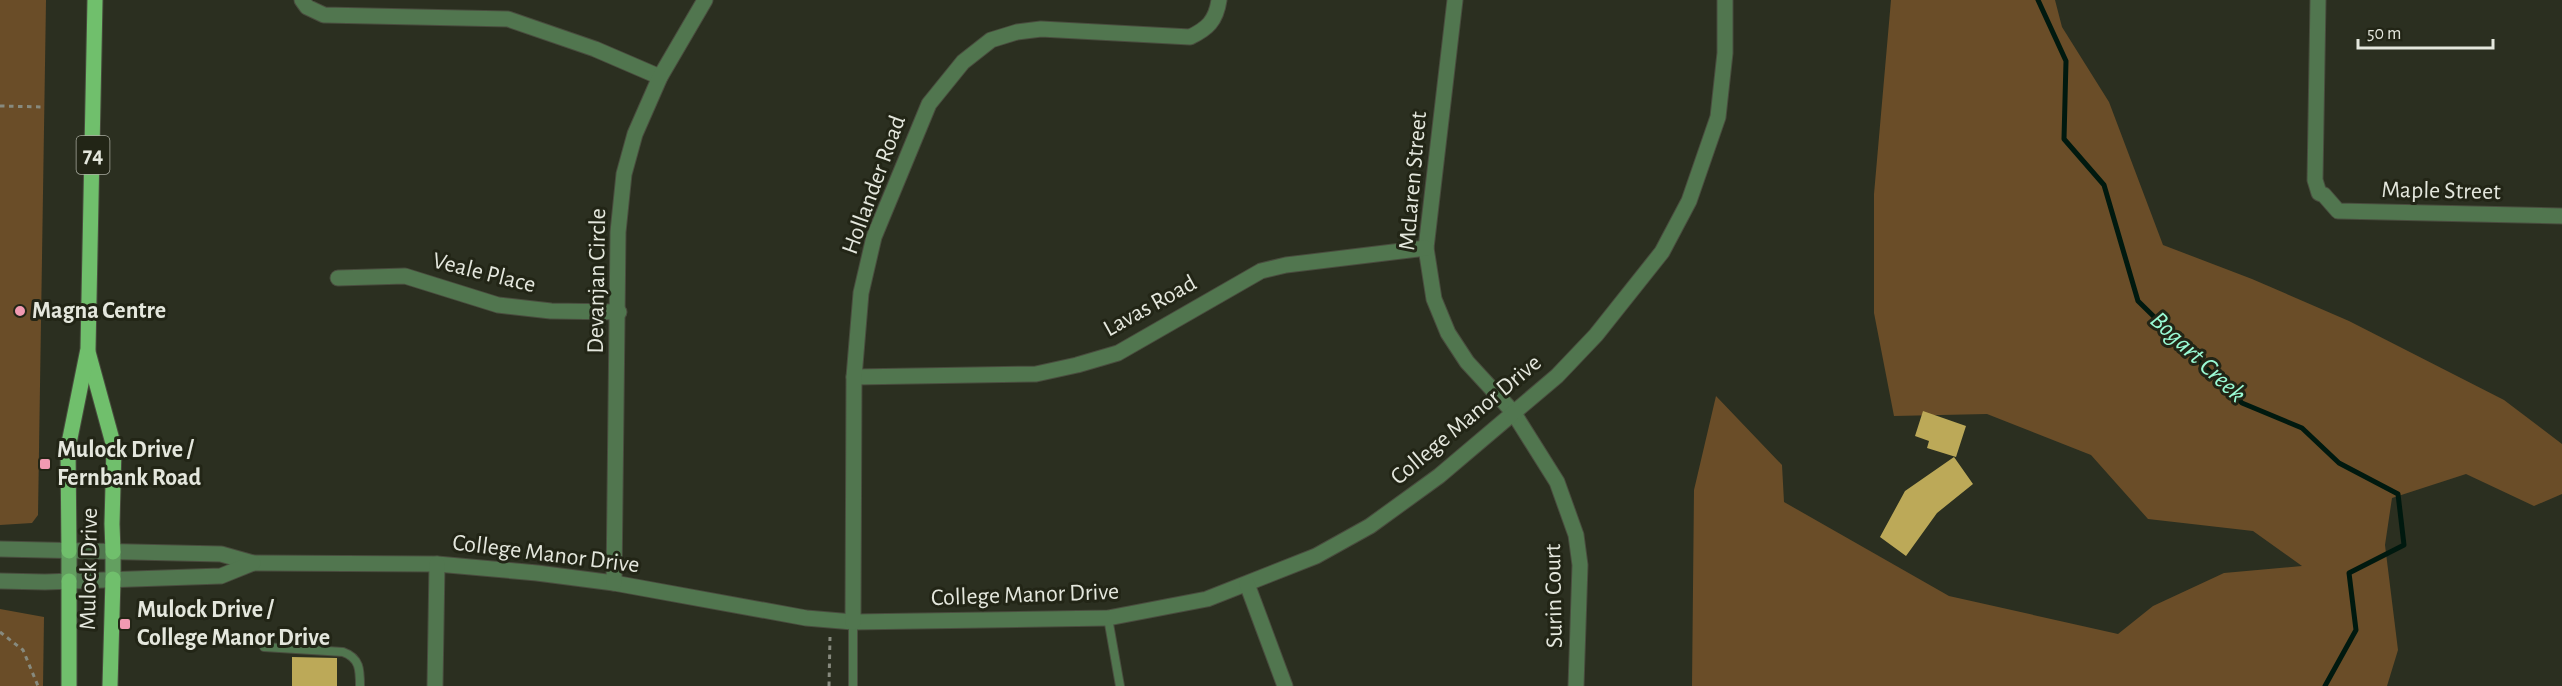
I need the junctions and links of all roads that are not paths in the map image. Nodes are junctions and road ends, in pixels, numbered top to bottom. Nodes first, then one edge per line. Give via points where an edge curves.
1 (94, 0) edge
2 (302, 0) edge
3 (705, 0) edge
4 (1219, 0) edge
5 (1455, 0) edge
6 (1725, 0) edge
7 (2318, 0) edge
8 (660, 78) junction
9 (2562, 216) edge
10 (1426, 248) junction
11 (338, 278) dead end
12 (619, 312) junction
13 (88, 349) junction
14 (854, 377) junction
15 (1513, 412) junction
16 (0, 549) edge
17 (69, 550) junction
18 (113, 552) junction
19 (254, 563) junction
20 (437, 564) junction
21 (112, 579) junction
22 (0, 581) edge
23 (69, 581) junction
24 (614, 583) junction
25 (1247, 584) junction
26 (1108, 618) junction
27 (853, 622) junction
28 (264, 647) dead end
29 (69, 686) edge
30 (110, 686) edge
31 (360, 686) edge
32 (435, 686) edge
33 (853, 686) edge
34 (1120, 686) edge
35 (1285, 686) edge
36 (1576, 686) edge

1 - 13 main road, Mulock Drive / 74
2 - 8 street via 324,15 508,19 595,49
3 - 8 street, Devanjan Circle
4 - 14 street, Hollander Road via 1207,29 1190,37 1041,28 991,40 963,62 929,104 874,237 861,293
5 - 10 street, McLaren Street
6 - 15 street, College Manor Drive via 1725,53 1718,117 1689,201 1662,252 1604,327 1557,376
7 - 9 street, Maple Street via 2315,180 2319,193 2338,211
8 - 12 street, Devanjan Circle via 635,134 624,174 618,232
10 - 14 street, Lavas Road via 1261,271 1118,353 1077,365 1036,374
10 - 15 street, McLaren Street via 1434,299 1448,333 1467,362
11 - 12 street, Veale Place via 405,276 498,305
12 - 24 street, Devanjan Circle
13 - 17 main road, Mulock Drive / 74 via 68,448
13 - 18 main road, Mulock Drive / 74 via 114,447
14 - 27 street, Hollander Road
15 - 25 street, College Manor Drive via 1439,476 1370,526 1317,556
15 - 36 street, Surin Court via 1557,482 1576,535 1580,565
16 - 17 street, College Manor Drive
17 - 18 street, College Manor Drive
17 - 23 main road, Mulock Drive / 74
18 - 19 street, College Manor Drive via 221,555
18 - 21 main road, Mulock Drive / 74
19 - 20 street, College Manor Drive
19 - 21 street, College Manor Drive via 221,576
20 - 24 street, College Manor Drive
20 - 32 street
21 - 23 street, College Manor Drive
21 - 30 main road, Mulock Drive / 74
22 - 23 street, College Manor Drive
23 - 29 main road, Mulock Drive / 74
24 - 27 street, College Manor Drive
25 - 26 street, College Manor Drive via 1207,599
25 - 35 street
26 - 27 street, College Manor Drive
26 - 34 lane
27 - 33 lane
28 - 31 lane via 351,655 358,662

